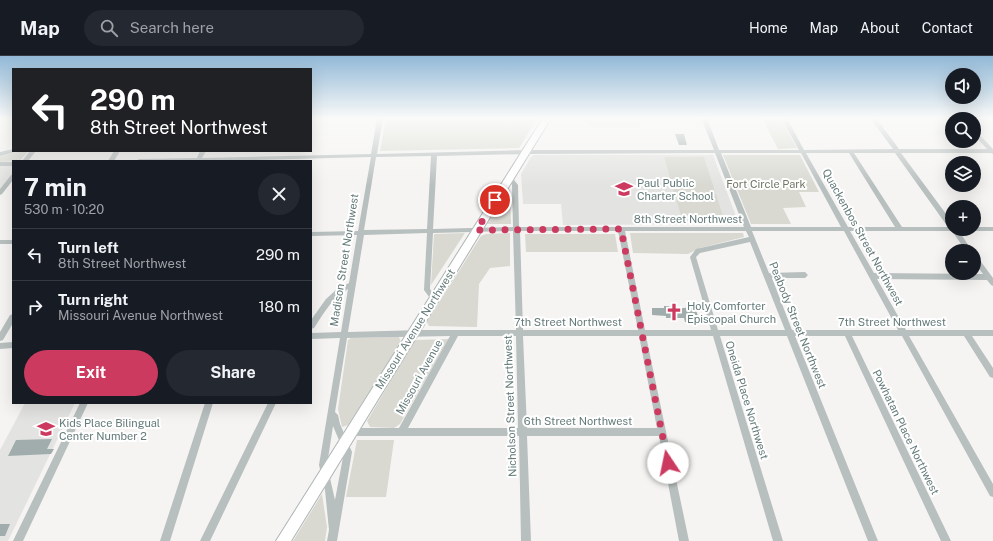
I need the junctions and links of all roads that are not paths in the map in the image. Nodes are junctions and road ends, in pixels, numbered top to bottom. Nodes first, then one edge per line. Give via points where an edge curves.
1 (376, 141) edge
2 (533, 141) edge
3 (713, 141) edge
4 (797, 141) edge
5 (889, 141) edge
6 (982, 141) edge
7 (12, 151) edge
8 (717, 151) junction
9 (803, 151) junction
10 (850, 151) junction
11 (897, 151) junction
12 (32, 152) edge
13 (526, 152) junction
14 (993, 152) edge
15 (0, 154) edge
16 (434, 154) junction
17 (374, 155) junction
18 (286, 159) edge
19 (26, 160) edge
20 (199, 160) edge
21 (0, 164) edge
22 (12, 164) edge
23 (12, 177) edge
24 (509, 177) junction
25 (0, 193) edge
26 (945, 217) edge
27 (945, 228) edge
28 (516, 229) junction
29 (621, 229) junction
30 (748, 229) junction
31 (846, 229) junction
32 (900, 229) junction
33 (981, 229) edge
34 (993, 229) edge
35 (477, 230) junction
36 (430, 231) junction
37 (361, 233) junction
38 (312, 234) edge
39 (752, 239) junction
40 (0, 242) edge
41 (12, 242) edge
42 (981, 267) edge
43 (767, 276) junction
44 (805, 276) dead end
45 (872, 276) junction
46 (988, 277) junction
47 (993, 283) edge
48 (353, 284) junction
49 (434, 299) junction
50 (12, 319) edge
51 (312, 325) edge
52 (412, 333) junction
53 (456, 333) junction
54 (519, 333) junction
55 (642, 333) junction
56 (716, 333) junction
57 (789, 333) junction
58 (847, 333) junction
59 (904, 333) junction
60 (966, 333) junction
61 (993, 333) edge
62 (344, 335) junction
63 (312, 336) edge
64 (0, 338) edge
65 (12, 345) edge
66 (0, 346) edge
67 (993, 375) edge
68 (84, 404) edge
69 (209, 404) edge
70 (272, 404) edge
71 (333, 406) junction
72 (401, 432) junction
73 (522, 432) junction
74 (662, 432) junction
75 (348, 437) junction
76 (326, 473) junction
77 (993, 493) edge
78 (334, 530) junction
79 (18, 541) edge
80 (165, 541) edge
81 (205, 541) edge
82 (283, 541) edge
83 (332, 541) edge
84 (526, 541) edge
85 (684, 541) edge
86 (778, 541) edge
87 (873, 541) edge
88 (946, 541) edge

1 - 17 street, Madison Street Northwest
2 - 13 main road, Missouri Avenue Northwest
3 - 8 street, Peabody Street Northwest
4 - 9 street, Quackenbos Street Northwest
5 - 11 street
6 - 14 street
7 - 15 street
8 - 9 street
8 - 13 street
8 - 30 street, Peabody Street Northwest
9 - 10 street
9 - 31 street, Quackenbos Street Northwest
10 - 11 street
10 - 32 street
11 - 14 street
11 - 26 street
12 - 19 street
13 - 16 street
13 - 24 main road, Missouri Avenue Northwest
16 - 17 street
16 - 36 street
17 - 18 street
17 - 37 street, Madison Street Northwest
18 - 20 street
21 - 22 street
23 - 25 street
24 - 28 street, Nicholson Street Northwest via 515,185
24 - 35 main road, Missouri Avenue Northwest
27 - 32 street, 8th Street Northwest
28 - 29 street, 8th Street Northwest
28 - 35 street, 8th Street Northwest
28 - 54 street, Nicholson Street Northwest
29 - 30 street, 8th Street Northwest
29 - 55 street
30 - 31 street, 8th Street Northwest
30 - 39 street, Peabody Street Northwest
31 - 32 street, 8th Street Northwest
31 - 45 street, Quackenbos Street Northwest
33 - 34 street, 8th Street Northwest
35 - 36 street, 8th Street Northwest
35 - 49 main road, Missouri Avenue Northwest
36 - 37 street, 8th Street Northwest
36 - 49 street via 427,290
37 - 38 street, 8th Street Northwest
37 - 48 street, Madison Street Northwest
39 - 43 street, Peabody Street Northwest
39 - 56 street, Oneida Place Northwest via 694,255
40 - 41 street
42 - 46 street
43 - 44 street
43 - 57 street, Peabody Street Northwest
45 - 46 street
45 - 59 street, Quackenbos Street Northwest
46 - 47 street
48 - 51 street via 342,288
48 - 62 street, Madison Street Northwest
49 - 52 main road, Missouri Avenue Northwest
50 - 64 street
52 - 53 street, 7th Street Northwest
52 - 62 street, 7th Street Northwest
52 - 75 main road, Missouri Avenue Northwest
53 - 54 street, 7th Street Northwest
53 - 72 street, Missouri Avenue
54 - 55 street, 7th Street Northwest
54 - 73 street, Nicholson Street Northwest
55 - 56 street, 7th Street Northwest
55 - 74 street
56 - 57 street, 7th Street Northwest
56 - 86 street, Oneida Place Northwest
57 - 58 street, 7th Street Northwest
57 - 87 street, Peabody Street Northwest
58 - 59 street, 7th Street Northwest
58 - 88 street, Powhatan Place Northwest
59 - 60 street, 7th Street Northwest
59 - 77 street, Quackenbos Street Northwest
60 - 61 street, 7th Street Northwest
60 - 67 street
62 - 63 street, 7th Street Northwest
62 - 71 street, Madison Street Northwest
65 - 66 street
68 - 79 street
69 - 80 street
70 - 81 street
71 - 75 street, Madison Street Northwest via 335,423
71 - 76 street, Madison Street Northwest via 323,458
72 - 73 street, 6th Street Northwest
72 - 75 street, 6th Street Northwest
73 - 74 street, 6th Street Northwest
73 - 84 street, Nicholson Street Northwest
74 - 85 street
75 - 76 main road, Missouri Avenue Northwest
75 - 78 street, Madison Street Northwest via 348,452
76 - 78 street, Madison Street Northwest
76 - 82 main road, Missouri Avenue Northwest
78 - 83 street, Madison Street Northwest

